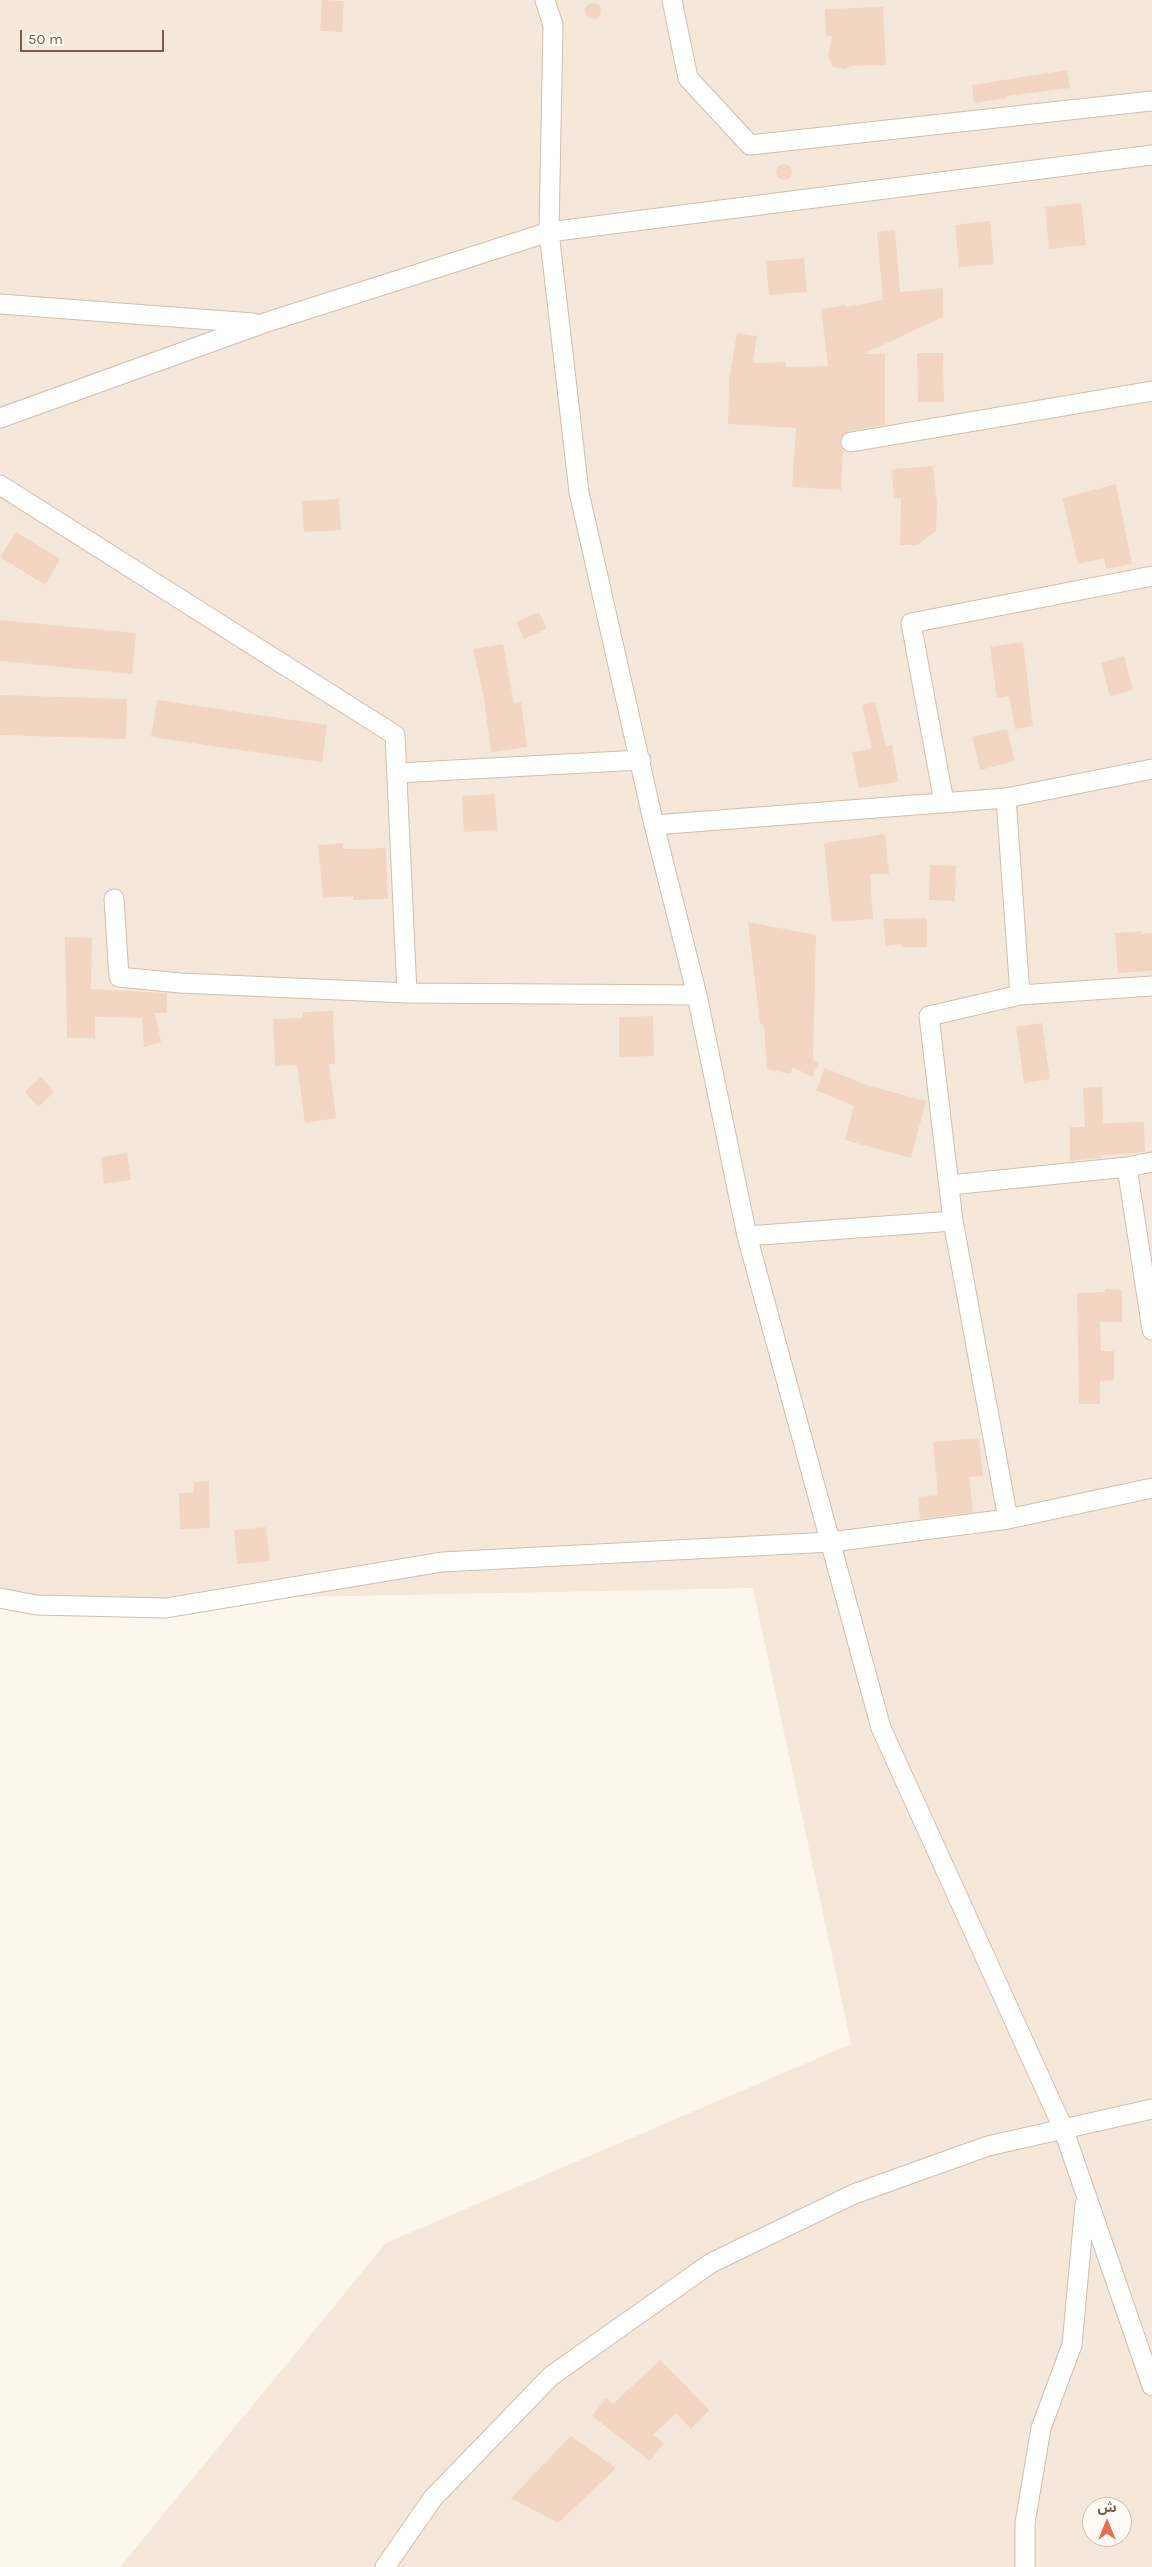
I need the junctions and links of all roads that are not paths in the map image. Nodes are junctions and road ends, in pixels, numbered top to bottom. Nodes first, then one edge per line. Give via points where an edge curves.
1 (545, 0) edge
2 (672, 0) edge
3 (1152, 101) edge
4 (1152, 155) edge
5 (549, 232) junction
6 (0, 304) edge
7 (261, 324) junction
8 (1152, 390) edge
9 (0, 418) edge
10 (851, 442) dead end
11 (0, 485) edge
12 (1152, 576) edge
13 (641, 760) junction
14 (1152, 769) edge
15 (397, 772) junction
16 (1006, 798) junction
17 (944, 802) junction
18 (654, 825) junction
19 (114, 899) dead end
20 (1152, 986) edge
21 (407, 993) junction
22 (697, 995) junction
23 (1020, 995) junction
24 (1152, 1162) edge
25 (1127, 1167) junction
26 (950, 1184) junction
27 (953, 1221) junction
28 (747, 1236) junction
29 (1152, 1330) edge
30 (1152, 1488) edge
31 (1008, 1519) junction
32 (831, 1542) junction
33 (0, 1598) edge
34 (1152, 2109) edge
35 (1062, 2128) junction
36 (1086, 2198) junction
37 (1152, 2386) edge
38 (385, 2567) edge
39 (1025, 2567) edge

1 - 5 street via 553,25
2 - 3 street via 688,78 750,145
4 - 5 street
5 - 7 street
5 - 13 street via 579,492
6 - 7 street
7 - 9 street
8 - 10 street
11 - 15 street via 395,735
12 - 17 street via 911,623
13 - 15 street
13 - 18 street
14 - 16 street
15 - 21 street
16 - 17 street
16 - 23 street
17 - 18 street
18 - 22 street
19 - 21 street via 119,977 180,983
20 - 23 street
21 - 22 street
22 - 28 street
23 - 26 street via 929,1016
24 - 25 street
25 - 26 street
25 - 29 street
26 - 27 street
27 - 28 street
27 - 31 street
28 - 32 street
30 - 31 street
31 - 32 street
32 - 33 street via 442,1562 166,1608 36,1605
32 - 35 street via 881,1728
34 - 35 street
35 - 36 street
35 - 38 street via 988,2146 854,2194 711,2263 551,2376 433,2498
36 - 37 street
36 - 39 street via 1072,2345 1041,2428 1025,2523

